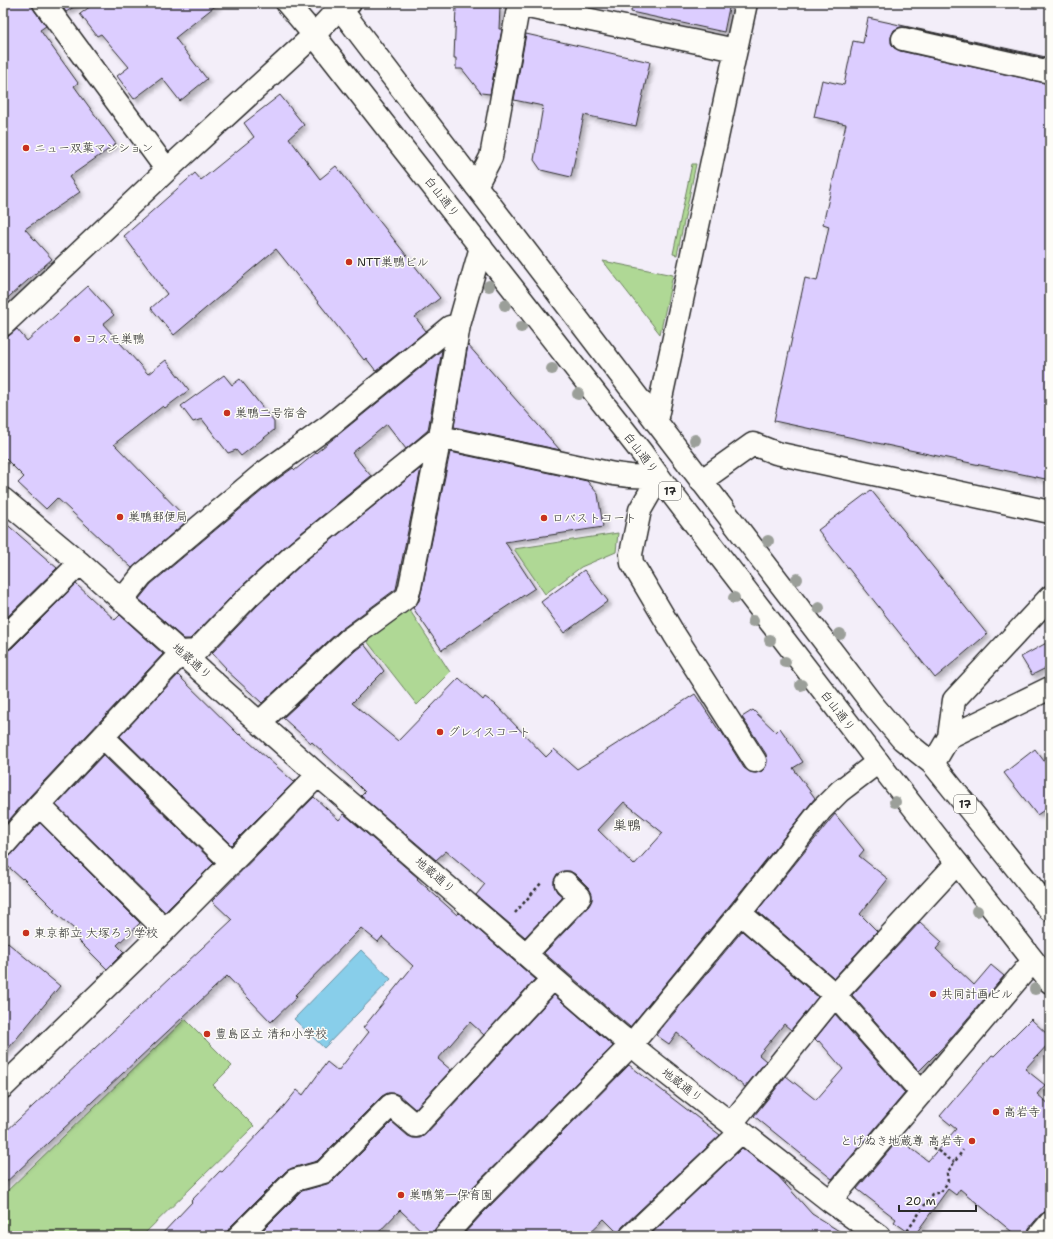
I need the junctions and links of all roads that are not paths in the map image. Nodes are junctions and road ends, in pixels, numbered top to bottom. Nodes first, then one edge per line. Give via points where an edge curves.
1 (44, 3) edge
2 (287, 3) edge
3 (746, 3) edge
4 (341, 4) edge
5 (518, 4) edge
6 (314, 35) junction
7 (903, 39) dead end
8 (736, 50) junction
9 (1050, 72) edge
10 (167, 170) junction
11 (476, 186) junction
12 (481, 247) junction
13 (3, 325) edge
14 (459, 325) junction
15 (656, 421) junction
16 (440, 437) junction
17 (659, 477) junction
18 (701, 481) junction
19 (3, 499) edge
20 (1050, 512) edge
21 (80, 563) junction
22 (1050, 597) edge
23 (122, 600) junction
24 (3, 639) edge
25 (182, 652) junction
26 (1050, 689) edge
27 (260, 722) junction
28 (103, 737) junction
29 (949, 737) junction
30 (755, 761) dead end
31 (878, 762) junction
32 (933, 764) junction
33 (318, 775) junction
34 (39, 805) junction
35 (3, 846) edge
36 (232, 863) junction
37 (957, 863) junction
38 (566, 883) dead end
39 (1050, 910) edge
40 (740, 913) junction
41 (165, 930) junction
42 (526, 954) junction
43 (1033, 961) junction
44 (553, 978) junction
45 (1050, 982) edge
46 (835, 995) junction
47 (631, 1045) junction
48 (3, 1087) edge
49 (922, 1094) junction
50 (736, 1128) junction
51 (830, 1201) junction
52 (1050, 1223) edge
53 (239, 1236) edge
54 (445, 1236) edge
55 (631, 1236) edge
56 (880, 1236) edge
57 (1039, 1236) edge

1 - 10 main road
2 - 6 main road, 白山通り / 17
3 - 8 main road
4 - 6 main road
4 - 11 main road, 17
5 - 8 main road
5 - 11 main road via 491,157
6 - 10 main road
6 - 12 main road, 白山通り / 17
7 - 9 main road
8 - 15 main road
10 - 13 main road
11 - 15 main road, 17
12 - 14 main road
12 - 17 main road, 白山通り / 17
14 - 16 main road
14 - 23 main road via 450,327 329,426 261,475 142,575
15 - 18 main road, 17
16 - 17 main road via 614,474
16 - 25 main road via 297,552 196,651
16 - 27 main road via 407,597 348,640
17 - 30 main road via 640,510 631,554 632,563
17 - 31 main road, 白山通り / 17
18 - 20 main road via 752,444 776,453
18 - 32 main road, 17 via 873,704 902,739
19 - 21 main road, 地蔵通り
21 - 23 main road, 地蔵通り
21 - 24 main road
22 - 29 main road via 954,700
23 - 25 main road, 地蔵通り
25 - 27 main road, 地蔵通り
25 - 28 main road
26 - 29 main road
27 - 33 main road, 地蔵通り
28 - 34 main road
28 - 36 main road
29 - 32 main road
31 - 37 main road, 白山通り / 17
31 - 40 main road via 840,791 821,810
32 - 39 main road, 17
33 - 36 main road
33 - 42 main road, 地蔵通り
34 - 35 main road
34 - 41 main road
36 - 41 main road
37 - 43 main road, 白山通り / 17
37 - 46 main road
38 - 42 main road via 580,897
40 - 46 main road
40 - 47 main road
41 - 48 main road
42 - 44 main road, 地蔵通り
43 - 45 main road, 白山通り / 17
43 - 49 main road
44 - 47 main road, 地蔵通り
44 - 53 main road via 416,1126 391,1105 324,1172 295,1180
46 - 49 main road
46 - 50 main road
47 - 50 main road, 地蔵通り
47 - 54 main road
49 - 51 main road
50 - 51 main road, 地蔵通り
50 - 55 main road
51 - 56 main road, 地蔵通り
52 - 57 main road

